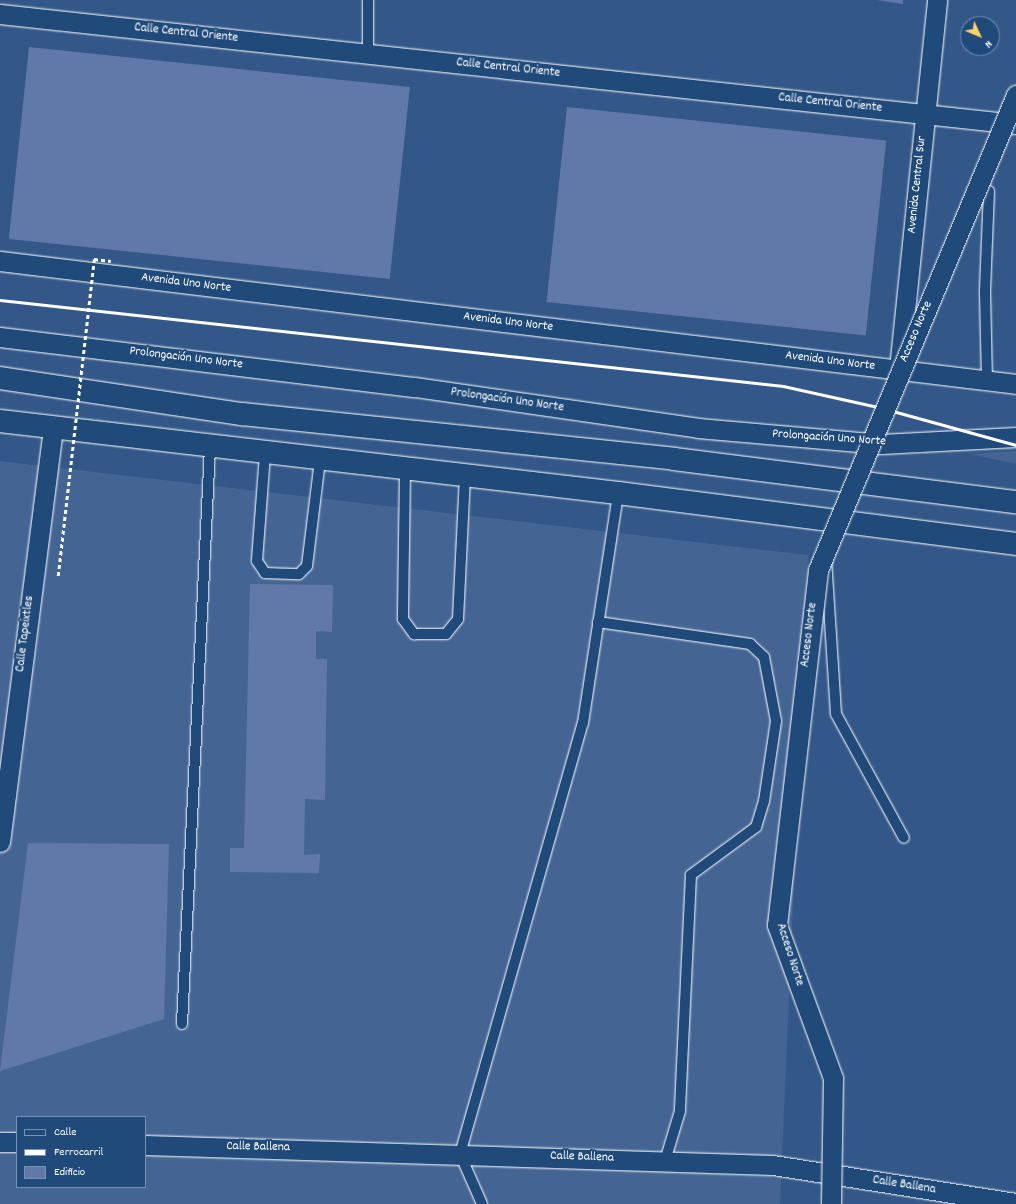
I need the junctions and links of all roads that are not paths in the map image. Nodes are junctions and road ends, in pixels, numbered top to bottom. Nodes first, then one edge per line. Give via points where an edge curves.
1 (368, 0) edge
2 (937, 0) edge
3 (0, 14) edge
4 (368, 54) junction
5 (1016, 95) edge
6 (925, 115) junction
7 (1016, 124) edge
8 (989, 191) dead end
9 (0, 261) edge
10 (0, 337) edge
11 (899, 370) junction
12 (0, 378) edge
13 (987, 380) junction
14 (1016, 384) edge
15 (0, 421) edge
16 (53, 427) junction
17 (1016, 437) edge
18 (210, 446) junction
19 (265, 454) junction
20 (320, 460) junction
21 (405, 470) junction
22 (465, 476) junction
23 (618, 493) junction
24 (1016, 502) edge
25 (824, 519) junction
26 (1016, 544) edge
27 (598, 622) junction
28 (904, 838) dead end
29 (0, 842) edge
30 (182, 1024) dead end
31 (0, 1142) edge
32 (16, 1142) edge
33 (146, 1146) edge
34 (460, 1154) junction
35 (666, 1161) junction
36 (1016, 1203) edge
37 (482, 1204) edge
38 (831, 1204) edge

1 - 4 lane
2 - 6 street, Avenida Central Sur
3 - 4 street, Calle Central Oriente
4 - 6 street, Calle Central Oriente
5 - 38 street, Acceso Norte, bridge via 818,570 777,925 833,1078
6 - 7 street, Calle Central Oriente
6 - 11 street, Avenida Central Sur
8 - 13 lane via 985,290
9 - 11 street, Avenida Uno Norte
10 - 17 street, Prolongación Uno Norte via 415,387 698,428 882,444
11 - 13 street, Avenida Uno Norte
12 - 24 main road via 242,414 674,459
13 - 14 street, Avenida Uno Norte
15 - 16 main road
16 - 18 main road
16 - 29 street, Calle Tapeixtles
18 - 19 main road
18 - 30 lane
19 - 20 main road
19 - 20 lane via 257,561 265,572 299,574 308,566
20 - 21 main road
21 - 22 main road
21 - 22 lane via 403,619 414,634 446,634 458,619
22 - 23 main road
23 - 25 main road
23 - 27 lane
25 - 26 main road
25 - 28 lane via 836,714
27 - 34 lane via 583,723
27 - 35 lane via 750,644 764,657 776,721 764,801 756,828 691,875 680,1111
31 - 32 street
33 - 34 street, Calle Ballena
34 - 35 street, Calle Ballena
34 - 37 lane
35 - 36 street, Calle Ballena via 773,1165

